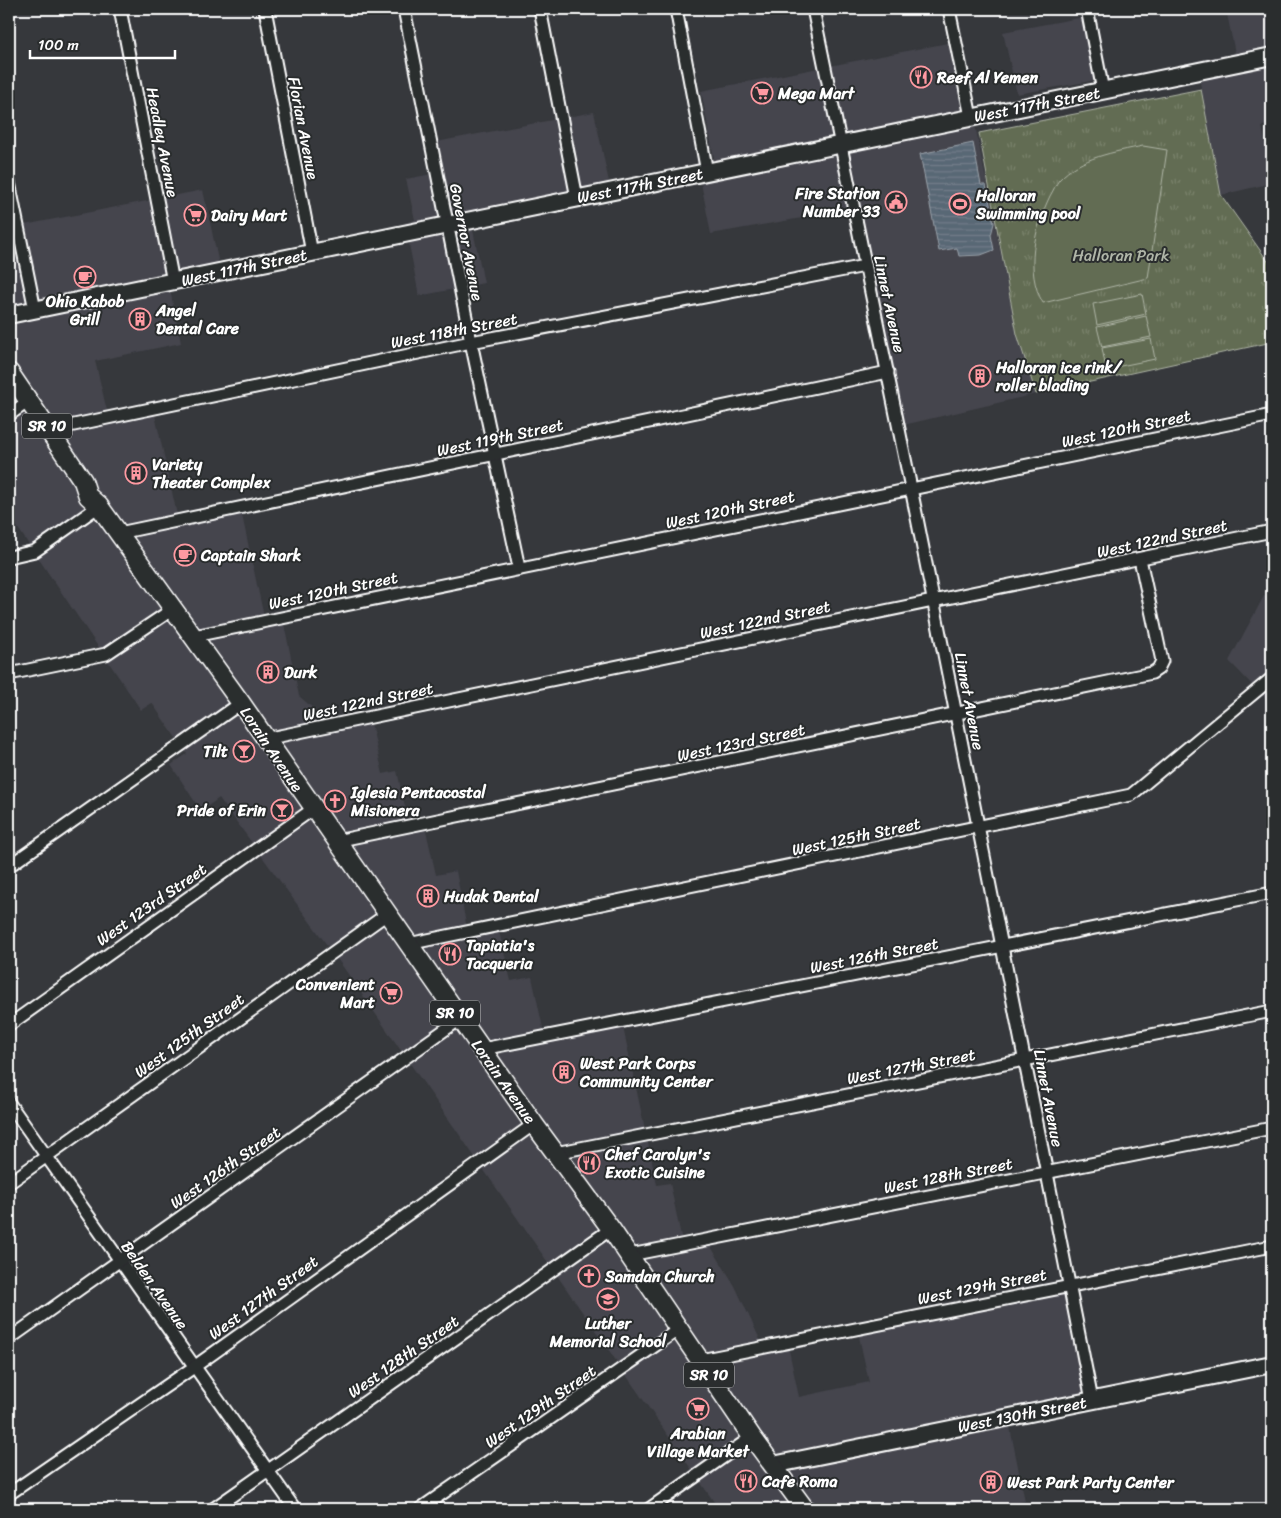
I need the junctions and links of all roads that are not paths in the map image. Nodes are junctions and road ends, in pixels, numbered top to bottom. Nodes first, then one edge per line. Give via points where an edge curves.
1 (120, 9) edge
2 (265, 9) edge
3 (404, 9) edge
4 (540, 9) edge
5 (676, 9) edge
6 (814, 9) edge
7 (949, 9) edge
8 (1087, 9) edge
9 (1272, 56) edge
10 (1103, 91) junction
11 (971, 117) junction
12 (840, 145) junction
13 (707, 172) junction
14 (9, 182) edge
15 (577, 198) junction
16 (447, 224) junction
17 (312, 253) junction
18 (865, 266) junction
19 (173, 282) junction
20 (35, 310) junction
21 (9, 315) edge
22 (470, 342) junction
23 (9, 372) edge
24 (888, 372) junction
25 (30, 400) junction
26 (9, 415) edge
27 (1272, 415) edge
28 (50, 430) junction
29 (494, 455) junction
30 (912, 488) junction
31 (99, 506) junction
32 (1272, 531) edge
33 (119, 533) junction
34 (9, 557) edge
35 (1140, 559) junction
36 (518, 568) junction
37 (934, 601) junction
38 (173, 610) junction
39 (194, 636) junction
40 (9, 674) edge
41 (1272, 678) edge
42 (241, 703) junction
43 (956, 714) junction
44 (264, 739) junction
45 (313, 809) junction
46 (979, 828) junction
47 (336, 842) junction
48 (9, 866) edge
49 (1272, 893) edge
50 (387, 914) junction
51 (408, 944) junction
52 (1002, 946) junction
53 (1272, 1011) edge
54 (460, 1019) junction
55 (9, 1025) edge
56 (482, 1049) junction
57 (1025, 1060) junction
58 (9, 1103) edge
59 (534, 1124) junction
60 (1272, 1128) edge
61 (555, 1153) junction
62 (46, 1157) junction
63 (1047, 1172) junction
64 (9, 1183) edge
65 (611, 1229) junction
66 (1272, 1246) edge
67 (630, 1255) junction
68 (119, 1262) junction
69 (1069, 1285) junction
70 (679, 1329) junction
71 (9, 1339) edge
72 (700, 1360) junction
73 (1272, 1364) edge
74 (194, 1366) junction
75 (1092, 1400) junction
76 (752, 1437) junction
77 (773, 1465) junction
78 (268, 1471) junction
79 (9, 1494) edge
80 (213, 1509) edge
81 (295, 1509) edge
82 (420, 1509) edge
83 (649, 1509) edge
84 (805, 1509) edge

1 - 19 street, Headley Avenue
2 - 17 street, Florian Avenue
3 - 16 street, Governor Avenue
4 - 15 street
5 - 13 street
6 - 12 street, Linnet Avenue
7 - 11 street
8 - 10 street
9 - 10 main road, West 117th Street
10 - 11 main road, West 117th Street
11 - 12 main road, West 117th Street
12 - 13 main road, West 117th Street
12 - 18 street, Linnet Avenue
13 - 15 main road, West 117th Street
14 - 20 street
15 - 16 main road, West 117th Street
16 - 17 main road, West 117th Street
16 - 22 street, Governor Avenue
17 - 19 main road, West 117th Street
18 - 22 street, West 118th Street
18 - 24 street, Linnet Avenue
19 - 20 main road, West 117th Street
20 - 21 main road, West 117th Street
22 - 28 street, West 118th Street
22 - 29 street, Governor Avenue
23 - 25 main road, Lorain Avenue / SR 10
24 - 29 street, West 119th Street
24 - 30 street, Linnet Avenue
25 - 26 street
25 - 28 main road, Lorain Avenue / SR 10
27 - 30 street, West 120th Street
28 - 31 main road, Lorain Avenue / SR 10 via 83,481 88,496
29 - 33 street, West 119th Street
29 - 36 street, Governor Avenue
30 - 36 street, West 120th Street
30 - 37 street, Linnet Avenue
31 - 33 main road, Lorain Avenue / SR 10
31 - 34 street via 35,551
32 - 35 street, West 122nd Street
33 - 38 main road, Lorain Avenue / SR 10
35 - 37 street, West 122nd Street
35 - 43 street, West 123rd Street via 1162,661 1158,668 1152,673
36 - 39 street, West 120th Street
37 - 43 street, Linnet Avenue
37 - 44 street, West 122nd Street
38 - 39 main road, Lorain Avenue / SR 10
38 - 40 street via 106,654
39 - 42 main road, Lorain Avenue / SR 10
41 - 46 street, West 125th Street via 1132,795
42 - 44 main road, Lorain Avenue / SR 10
42 - 48 street
43 - 46 street, Linnet Avenue
43 - 47 street, West 123rd Street
44 - 45 main road, Lorain Avenue / SR 10
45 - 47 main road, Lorain Avenue / SR 10
45 - 55 street, West 123rd Street
46 - 51 street, West 125th Street
46 - 52 street, Linnet Avenue
47 - 50 main road, Lorain Avenue / SR 10
49 - 52 street, West 126th Street
50 - 51 main road, Lorain Avenue / SR 10
50 - 62 street, West 125th Street
51 - 54 main road, Lorain Avenue / SR 10
52 - 56 street, West 126th Street
52 - 57 street, Linnet Avenue
53 - 57 street, West 127th Street
54 - 56 main road, Lorain Avenue / SR 10
54 - 68 street, West 126th Street
56 - 59 main road, Lorain Avenue / SR 10
57 - 61 street, West 127th Street
57 - 63 street, Linnet Avenue
58 - 62 street, Belden Avenue
59 - 61 main road, Lorain Avenue / SR 10
59 - 74 street, West 127th Street
60 - 63 street, West 128th Street
61 - 65 main road, Lorain Avenue / SR 10
62 - 64 street, West 125th Street
62 - 68 street, Belden Avenue
63 - 67 street, West 128th Street
63 - 69 street, Linnet Avenue
65 - 67 main road, Lorain Avenue / SR 10
65 - 78 street, West 128th Street
66 - 69 street, West 129th Street
67 - 70 main road, Lorain Avenue / SR 10
68 - 71 street, West 126th Street
68 - 74 street, Belden Avenue
69 - 72 street, West 129th Street
69 - 75 street, Linnet Avenue
70 - 72 main road, Lorain Avenue / SR 10
70 - 82 street, West 129th Street
72 - 76 main road, Lorain Avenue / SR 10
73 - 75 main road, West 130th Street
74 - 78 street, Belden Avenue
74 - 79 street, West 127th Street
75 - 77 main road, West 130th Street
76 - 77 main road, Lorain Avenue / SR 10
76 - 83 street
77 - 84 main road, Lorain Avenue / SR 10
78 - 80 street, West 128th Street
78 - 81 street, Belden Avenue

